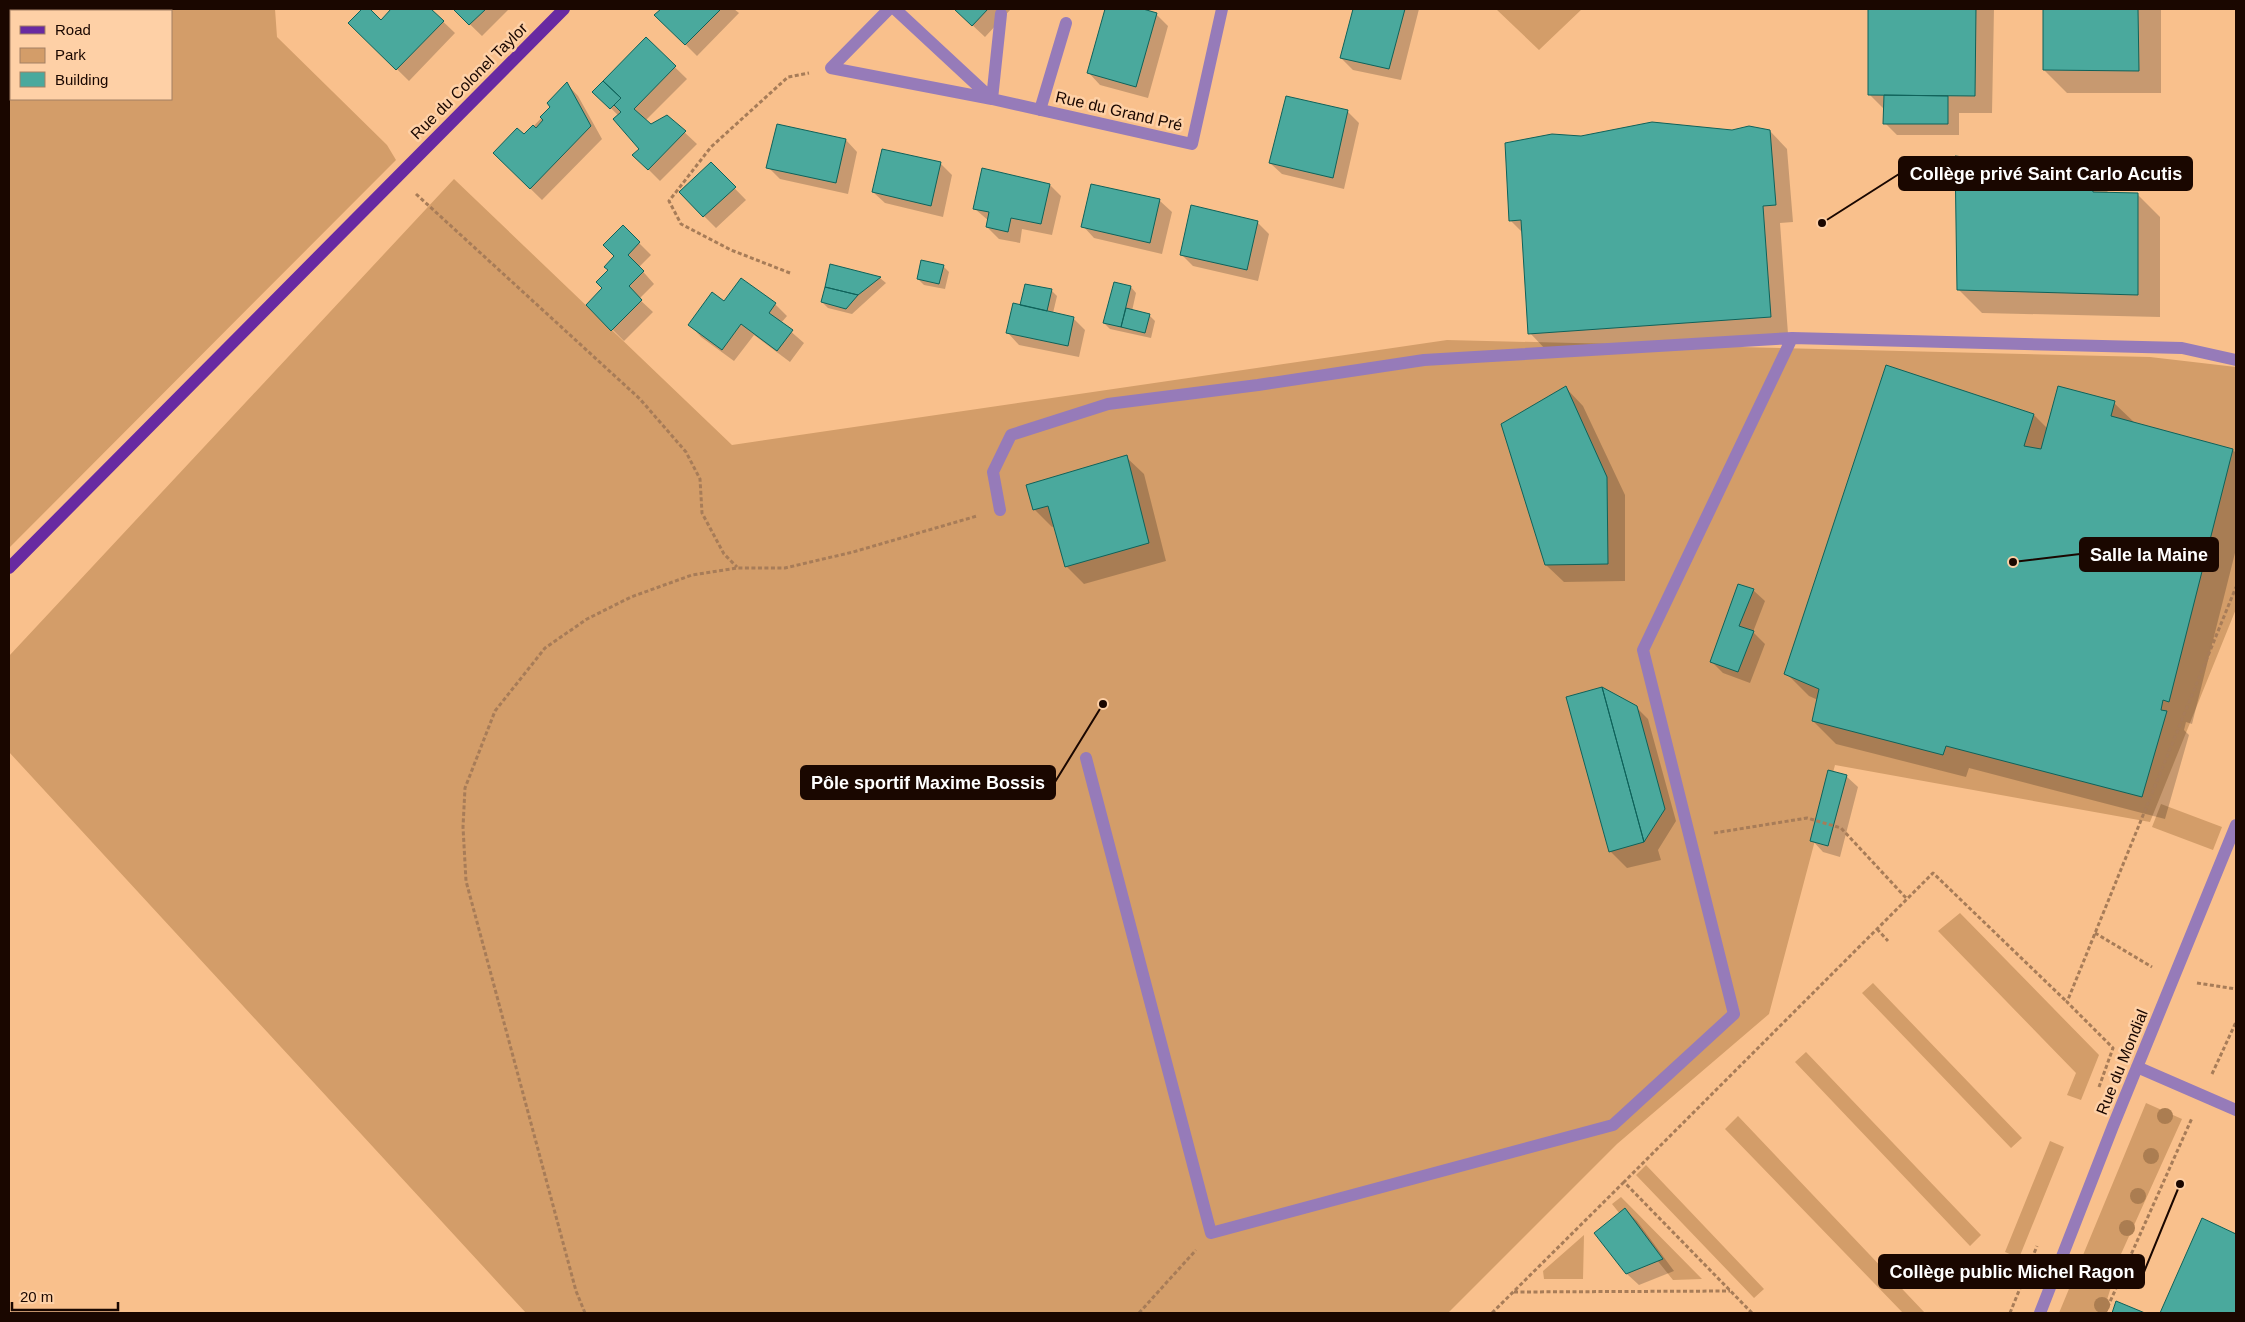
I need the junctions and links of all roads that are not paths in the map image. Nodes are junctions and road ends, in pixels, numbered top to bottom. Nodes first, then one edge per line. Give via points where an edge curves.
1 (564, 9) edge
2 (889, 9) edge
3 (895, 9) edge
4 (1222, 9) edge
5 (1001, 14) dead end
6 (1066, 23) dead end
7 (992, 99) junction
8 (1040, 110) junction
9 (1792, 338) junction
10 (2236, 360) edge
11 (1000, 510) road end
12 (9, 568) edge
13 (1086, 758) dead end
14 (2236, 825) edge
15 (2137, 1067) junction
16 (2236, 1110) edge
17 (2040, 1313) edge

1 - 12 main road, Rue du Colonel Taylor
2 - 7 street, Rue du Grand Pré via 831,68
3 - 7 street, Rue du Grand Pré
4 - 8 street, Rue du Grand Pré via 1192,144
5 - 7 street
6 - 8 street
7 - 8 street, Rue du Grand Pré
9 - 10 street via 2182,348
9 - 11 street via 1424,360 1108,404 1011,434 993,472
9 - 13 street via 1643,650 1734,1014 1613,1125 1211,1232
14 - 15 street, Rue du Mondial
15 - 16 street
15 - 17 street, Rue du Mondial

